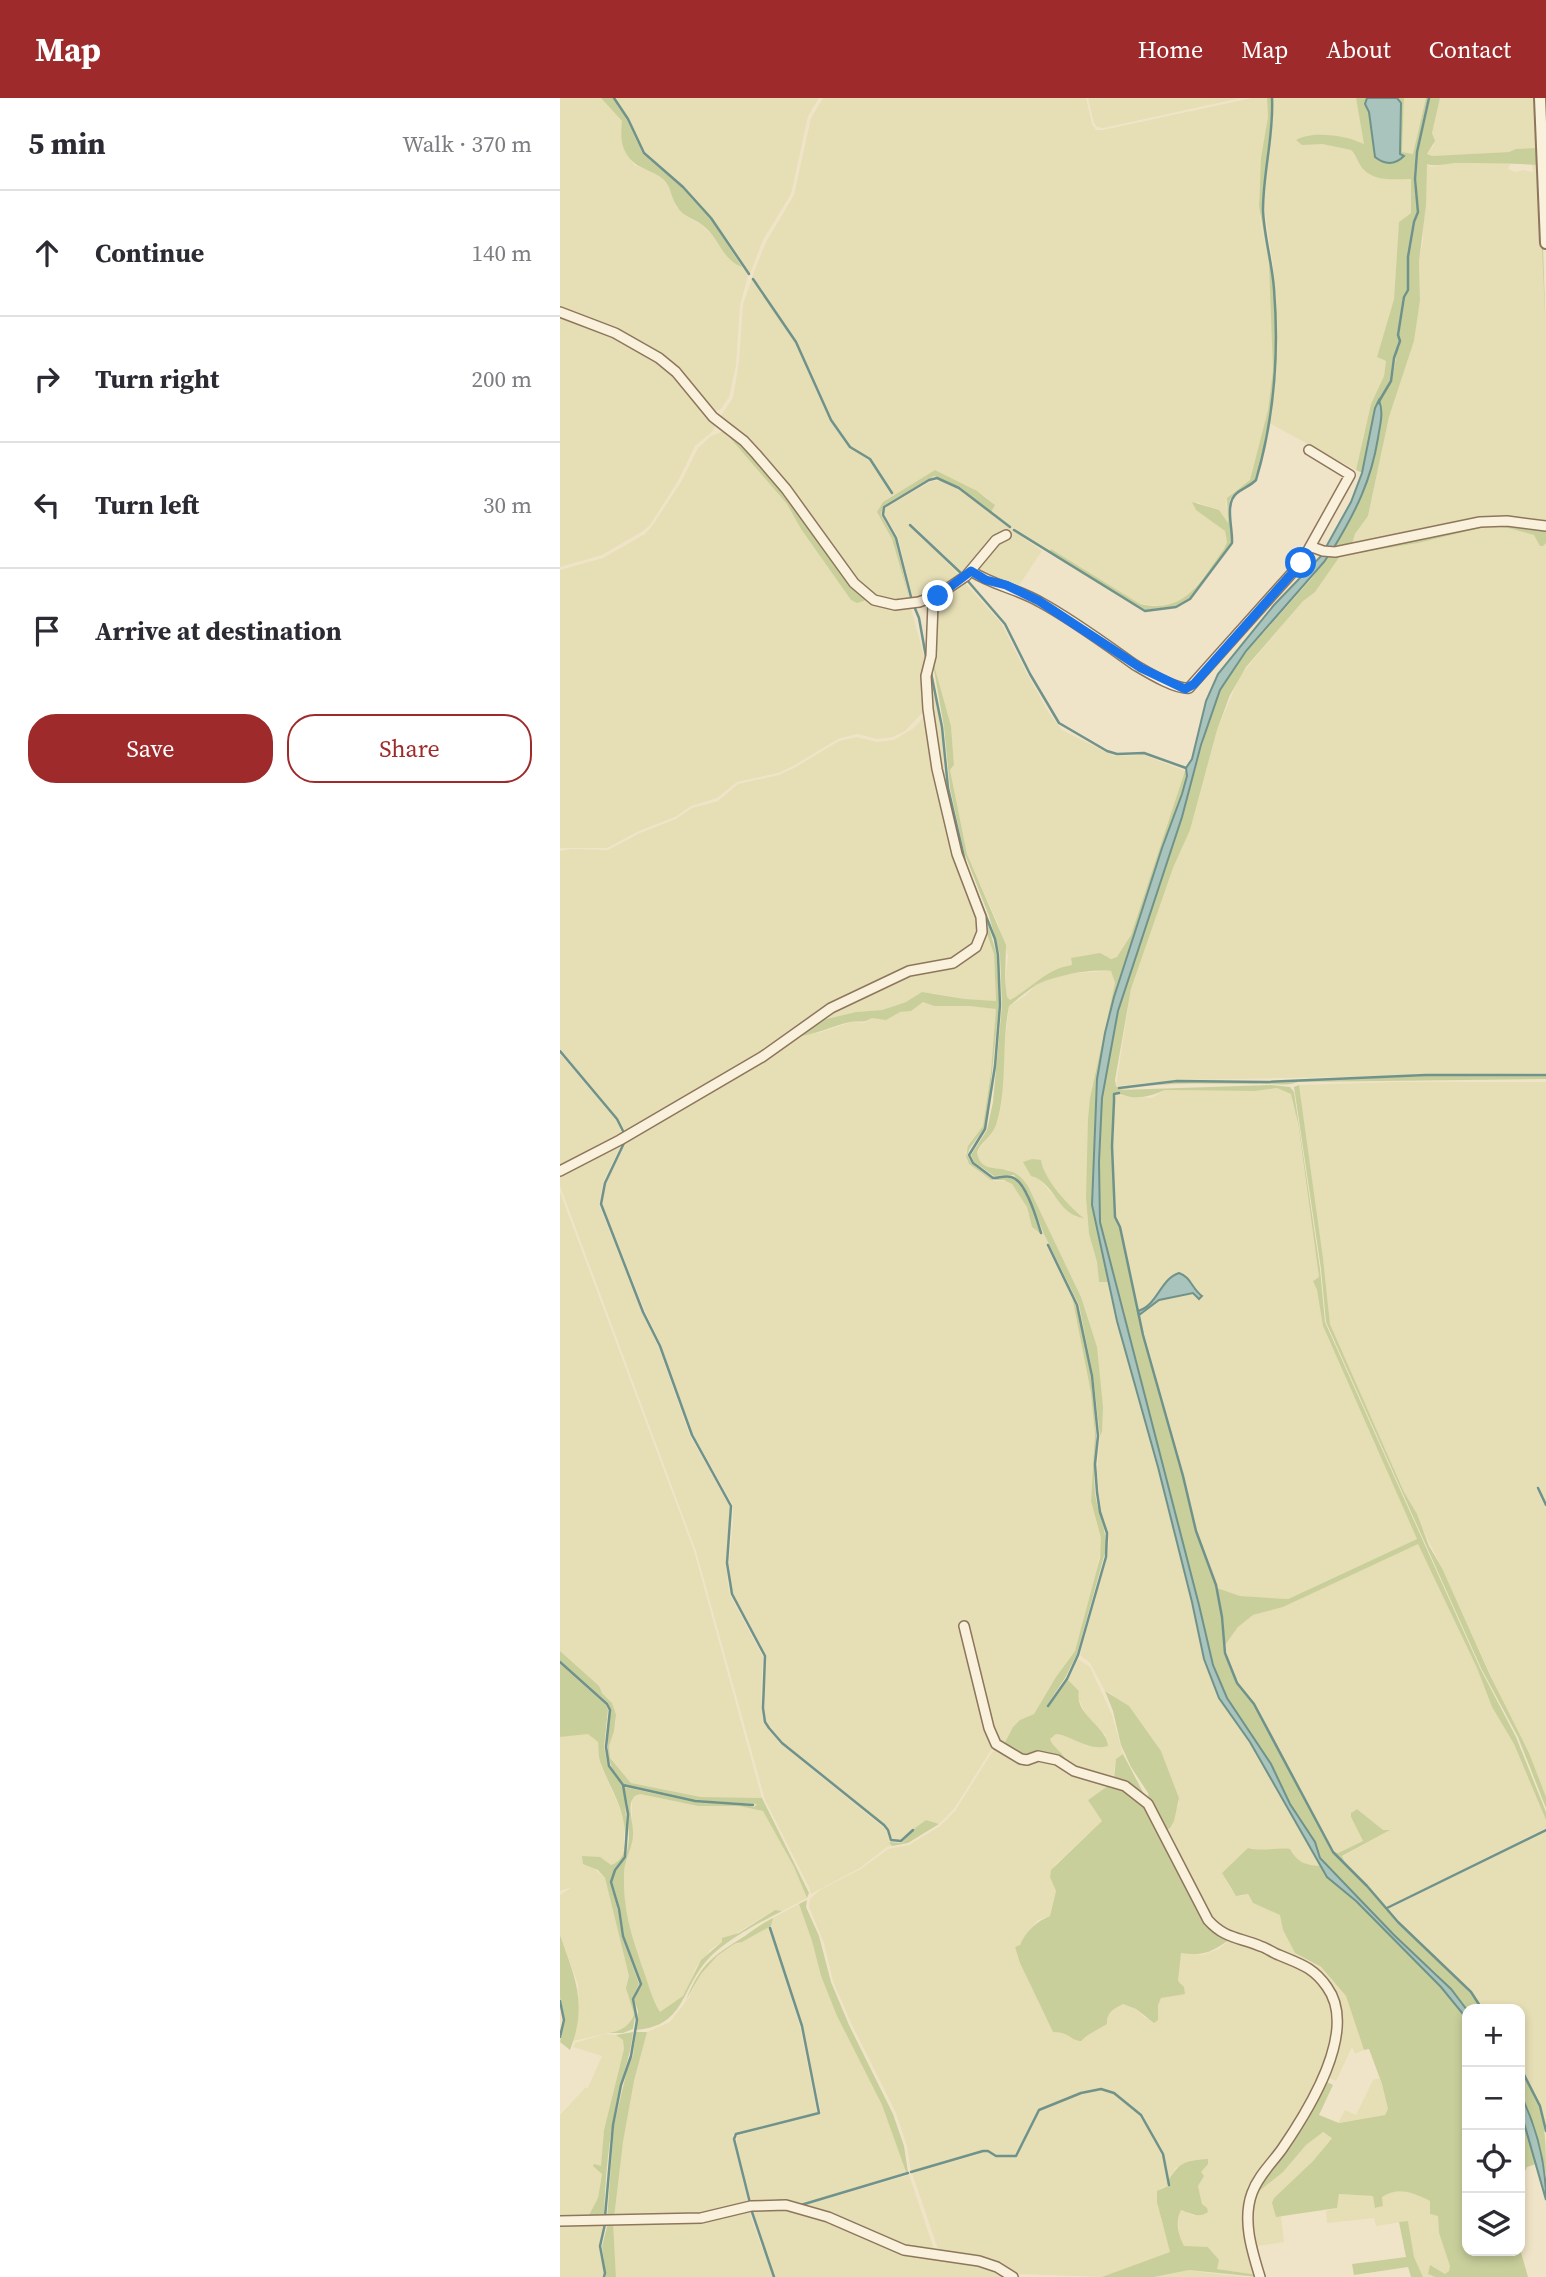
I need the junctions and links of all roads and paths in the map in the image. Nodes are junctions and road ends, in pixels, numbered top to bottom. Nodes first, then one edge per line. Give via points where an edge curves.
1 (1540, 98) edge
2 (1546, 243) edge
3 (560, 313) edge
4 (1310, 450) dead end
5 (1546, 526) edge
6 (1006, 535) dead end
7 (1312, 547) junction
8 (971, 571) junction
9 (938, 596) junction
10 (560, 1171) edge
11 (964, 1626) dead end
12 (560, 2221) edge
13 (1013, 2277) edge
14 (1261, 2277) edge

1 - 2 street
3 - 9 street via 615,333 676,372 713,417 744,441 778,480 864,593 895,605
4 - 7 street via 1350,475
5 - 7 street via 1480,522 1335,552
6 - 8 street via 996,540
7 - 8 street via 1185,689 1141,668 1039,601
8 - 9 street
9 - 10 street via 933,604 926,676 930,723 957,854 981,917 976,947 953,963 909,971 831,1008 762,1057
11 - 14 street via 996,1744 1021,1759 1049,1757 1074,1771 1125,1786 1148,1804 1208,1920 1231,1938 1301,1963 1315,1972 1333,1996 1336,2035 1324,2077 1256,2184 1250,2202 1248,2230
12 - 13 street via 701,2218 751,2206 786,2204 904,2250 979,2261

